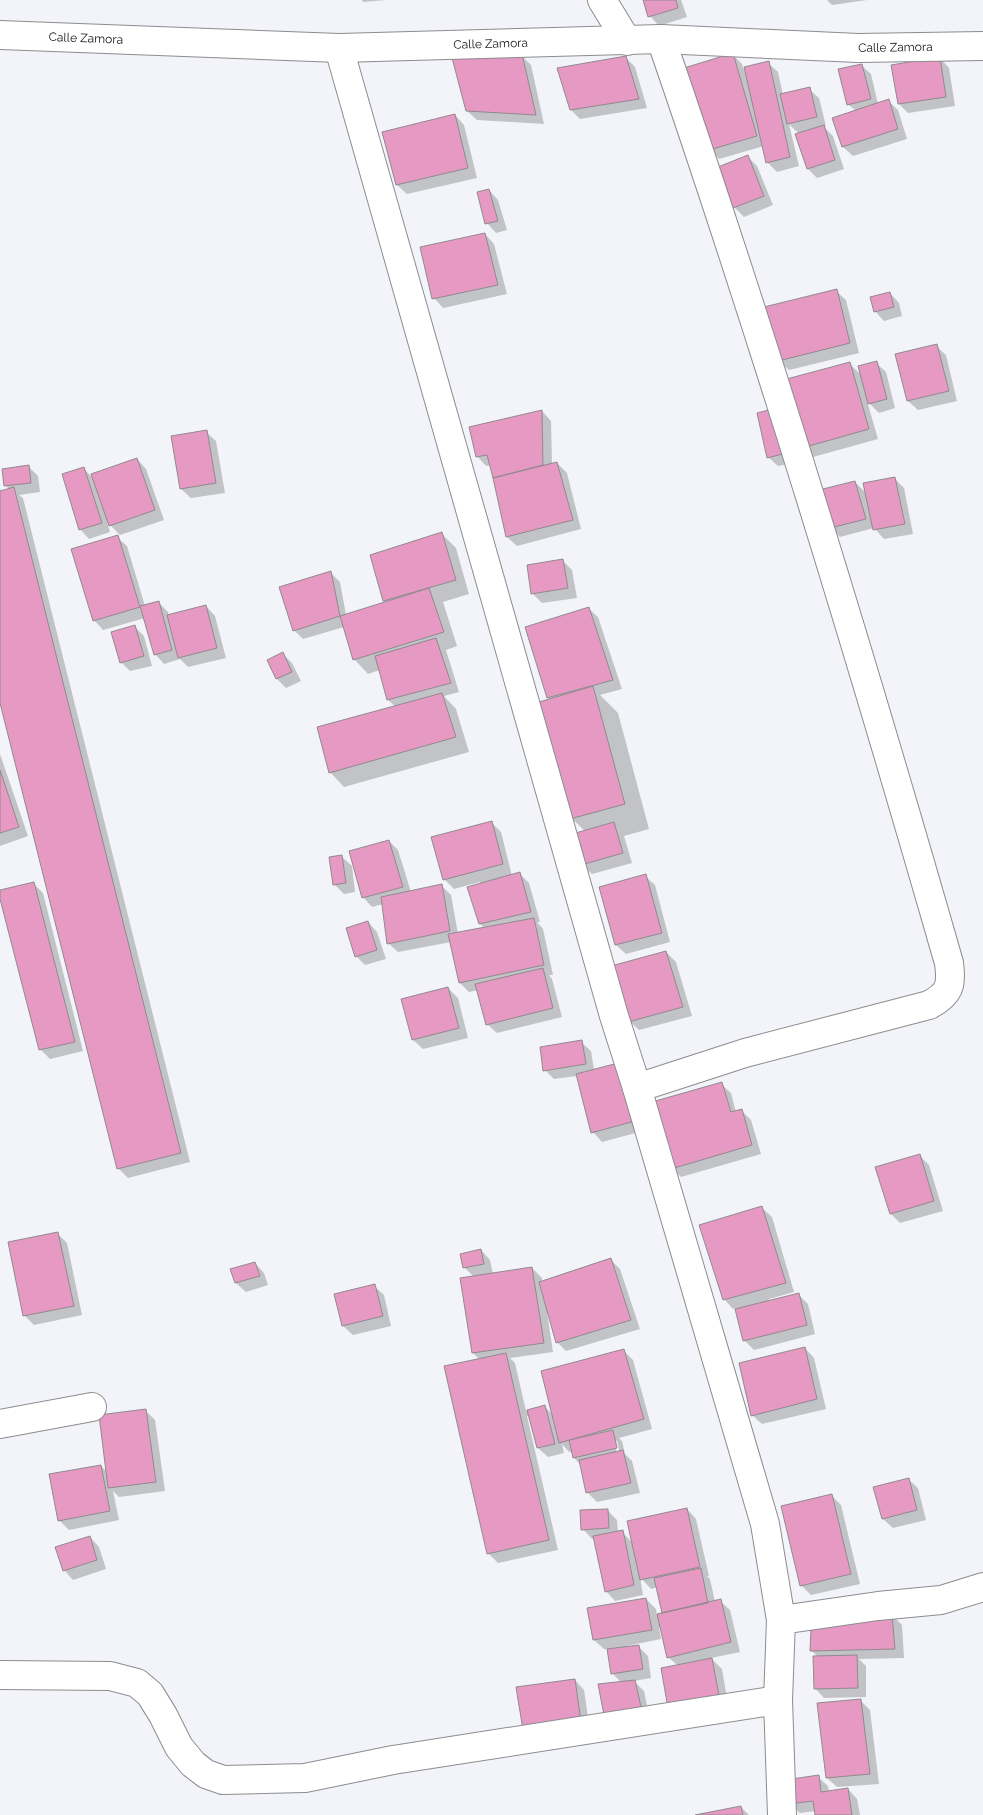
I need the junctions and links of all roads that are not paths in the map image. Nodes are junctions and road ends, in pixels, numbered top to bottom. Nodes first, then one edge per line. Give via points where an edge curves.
1 (602, 0) edge
2 (0, 35) edge
3 (661, 39) junction
4 (626, 41) junction
5 (983, 46) edge
6 (339, 48) junction
7 (637, 1088) junction
8 (92, 1407) dead end
9 (0, 1424) edge
10 (983, 1587) edge
11 (781, 1620) junction
12 (0, 1675) edge
13 (778, 1700) junction
14 (782, 1815) edge

1 - 4 street
2 - 6 street, Calle Zamora
3 - 4 street, Calle Zamora
3 - 5 street, Calle Zamora via 858,48
3 - 7 street via 798,454 884,738 952,980 942,998 929,1005 746,1053
4 - 6 street, Calle Zamora
6 - 7 street
7 - 11 street via 764,1524
8 - 9 street
10 - 11 street via 941,1600
11 - 13 street
12 - 13 street via 110,1676 137,1683 150,1694 178,1747 193,1764 206,1774 223,1780 305,1778 393,1760
13 - 14 street

